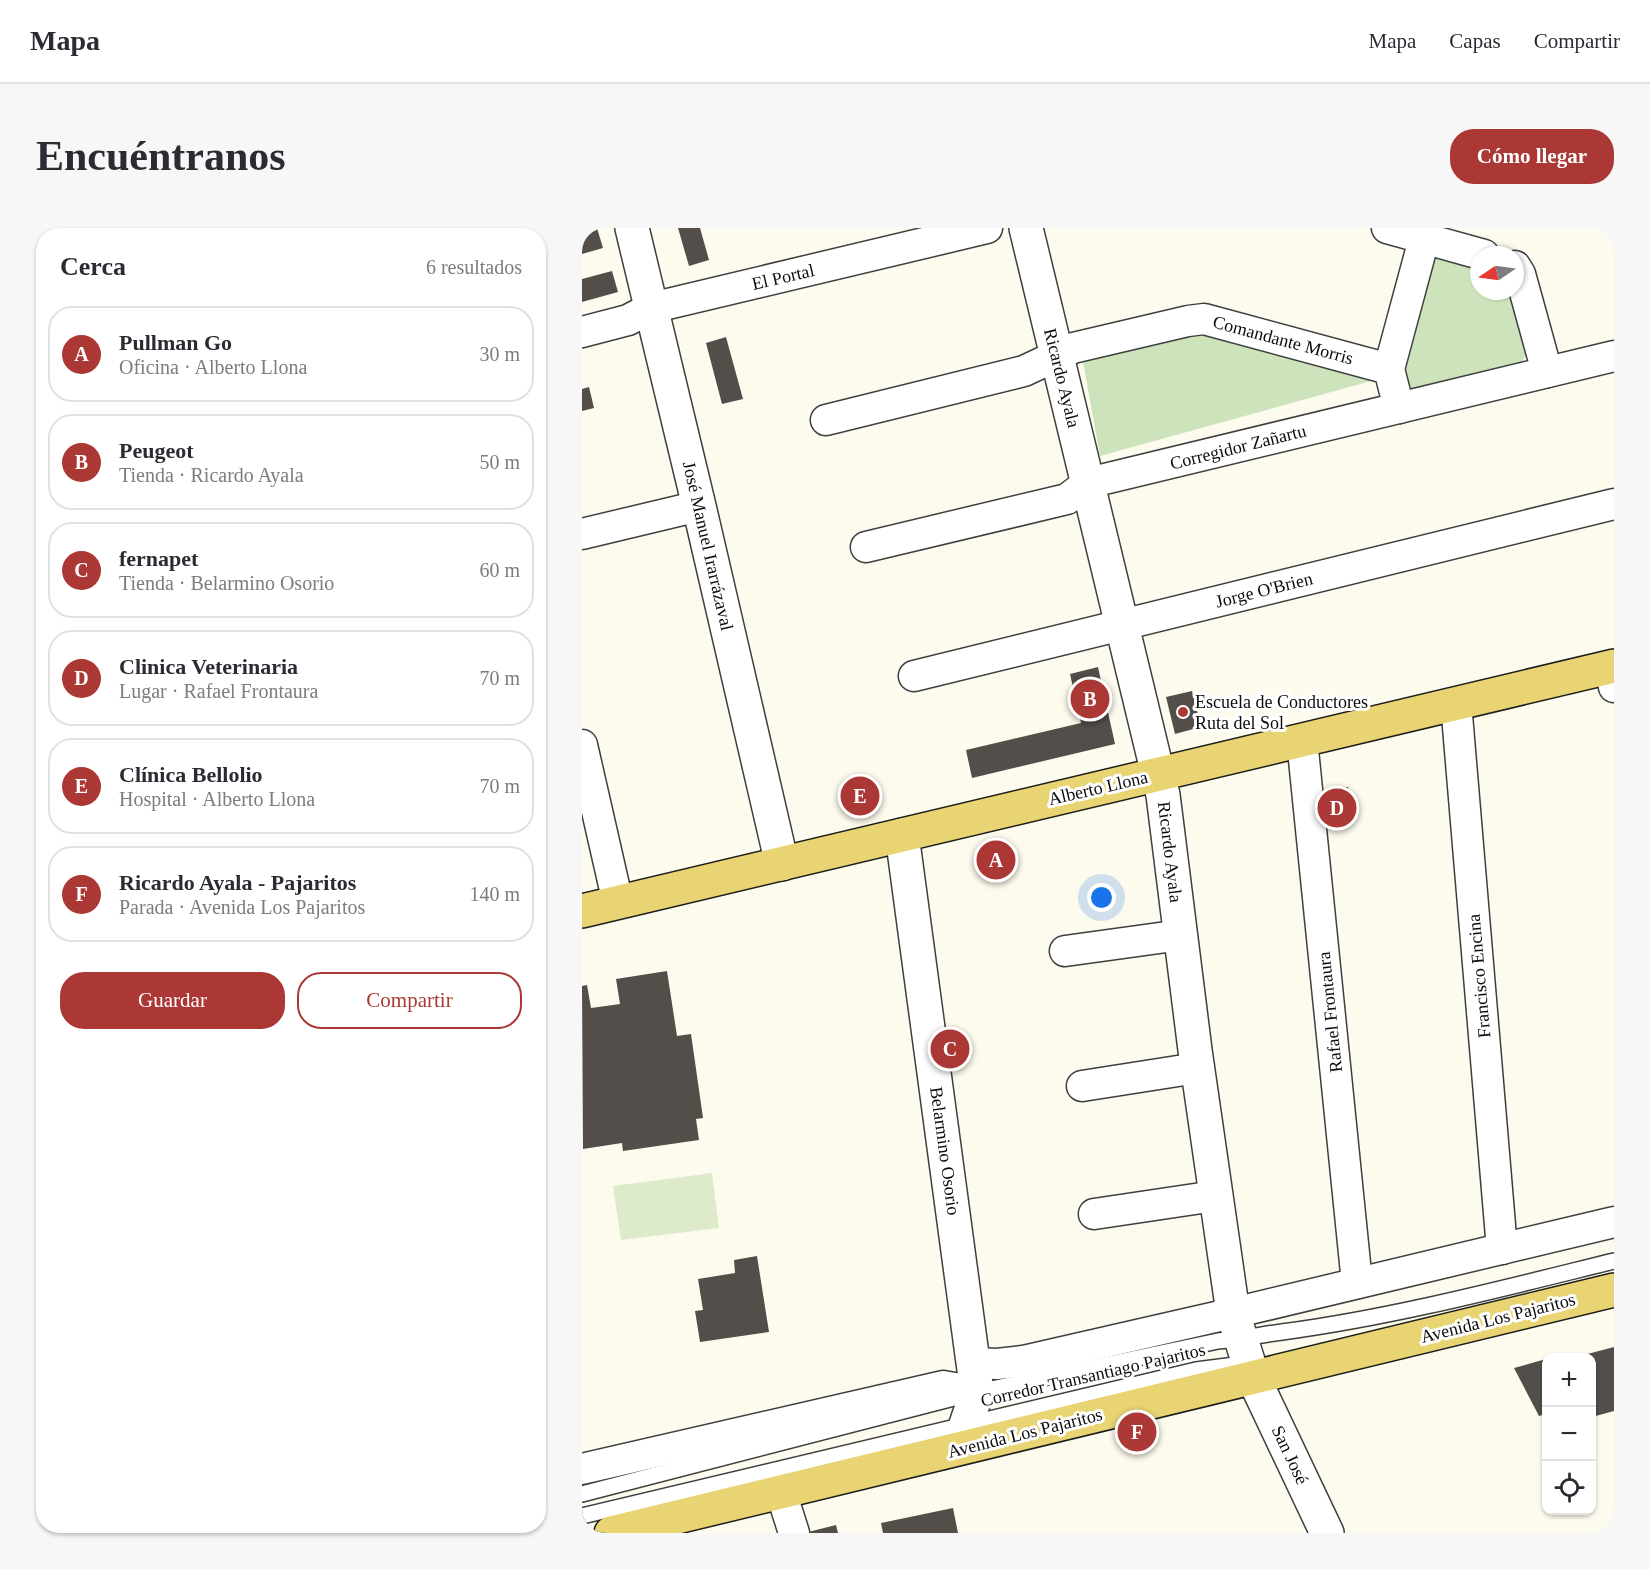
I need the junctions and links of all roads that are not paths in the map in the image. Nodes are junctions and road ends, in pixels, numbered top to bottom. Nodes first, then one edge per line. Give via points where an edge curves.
1 (632, 228) edge
2 (987, 228) edge
3 (1026, 228) edge
4 (1387, 228) edge
5 (1425, 233) edge
6 (1470, 250) edge
7 (1524, 289) edge
8 (651, 308) junction
9 (582, 332) edge
10 (1057, 356) junction
11 (1614, 356) edge
12 (1389, 369) junction
13 (1547, 372) junction
14 (1399, 408) junction
15 (826, 420) dead end
16 (1088, 483) junction
17 (1614, 504) edge
18 (699, 506) junction
19 (582, 534) edge
20 (866, 547) dead end
21 (1123, 625) junction
22 (1613, 673) edge
23 (914, 676) dead end
24 (1456, 703) junction
25 (1302, 740) junction
26 (582, 745) edge
27 (1159, 774) junction
28 (902, 835) junction
29 (782, 864) junction
30 (618, 903) junction
31 (582, 911) edge
32 (1181, 935) junction
33 (1065, 951) dead end
34 (1197, 1068) junction
35 (1082, 1086) dead end
36 (1215, 1196) junction
37 (1094, 1214) dead end
38 (1614, 1222) edge
39 (1502, 1249) junction
40 (1614, 1261) edge
41 (1614, 1280) edge
42 (1357, 1283) junction
43 (1614, 1290) edge
44 (1244, 1348) junction
45 (975, 1378) junction
46 (967, 1424) junction
47 (939, 1454) junction
48 (582, 1469) edge
49 (782, 1492) junction
50 (582, 1494) edge
51 (582, 1516) edge
52 (616, 1532) edge
53 (794, 1533) edge
54 (1327, 1533) edge

1 - 8 street, José Manuel Irarrázaval
2 - 8 street, El Portal
3 - 10 street, Ricardo Ayala
4 - 5 street
5 - 6 street
5 - 12 street
7 - 13 street
8 - 9 street, El Portal via 628,320
8 - 18 street, José Manuel Irarrázaval
10 - 12 street, Comandante Morris via 1073,348 1204,319
10 - 15 street, Comandante Morris via 1024,370
10 - 16 street, Ricardo Ayala
11 - 13 street, Corregidor Zañartu
12 - 14 street
13 - 14 street, Corregidor Zañartu
14 - 16 street, Corregidor Zañartu
16 - 20 street, Corregidor Zañartu via 1067,499
16 - 21 street, Ricardo Ayala
17 - 21 street, Jorge O'Brien
18 - 19 street
18 - 29 street, José Manuel Irarrázaval
21 - 23 street, Jorge O'Brien
21 - 27 street, Ricardo Ayala
22 - 24 main road, Alberto Llona
24 - 25 main road, Alberto Llona
24 - 39 street, Francisco Encina
25 - 27 main road, Alberto Llona
25 - 42 street, Rafael Frontaura
26 - 30 street
27 - 28 main road, Alberto Llona
27 - 32 street, Ricardo Ayala
28 - 29 main road, Alberto Llona
28 - 45 street, Belarmino Osorio
29 - 30 main road, Alberto Llona
30 - 31 main road, Alberto Llona
32 - 33 street
32 - 34 street, Ricardo Ayala
34 - 35 street
34 - 36 street, Ricardo Ayala
36 - 37 street
36 - 44 street, Ricardo Ayala
38 - 39 street, Avenida Los Pajaritos
39 - 42 street, Avenida Los Pajaritos
40 - 44 lane, Corredor Transantiago Pajaritos
41 - 44 lane, Corredor Transantiago Pajaritos via 1302,1357
42 - 44 street, Avenida Los Pajaritos
43 - 44 main road, Avenida Los Pajaritos
44 - 45 street, Avenida Los Pajaritos via 1023,1361 997,1364
44 - 46 lane, Corredor Transantiago Pajaritos via 1196,1370
44 - 47 main road, Avenida Los Pajaritos
44 - 54 street, San José
45 - 46 street, Belarmino Osorio
45 - 48 street, Avenida Los Pajaritos
45 - 50 lane, Corredor Transantiago Pajaritos
46 - 47 street, Belarmino Osorio via 963,1433
46 - 51 lane, Corredor Transantiago Pajaritos
47 - 49 main road, Avenida Los Pajaritos
49 - 52 main road, Avenida Los Pajaritos
49 - 53 street

